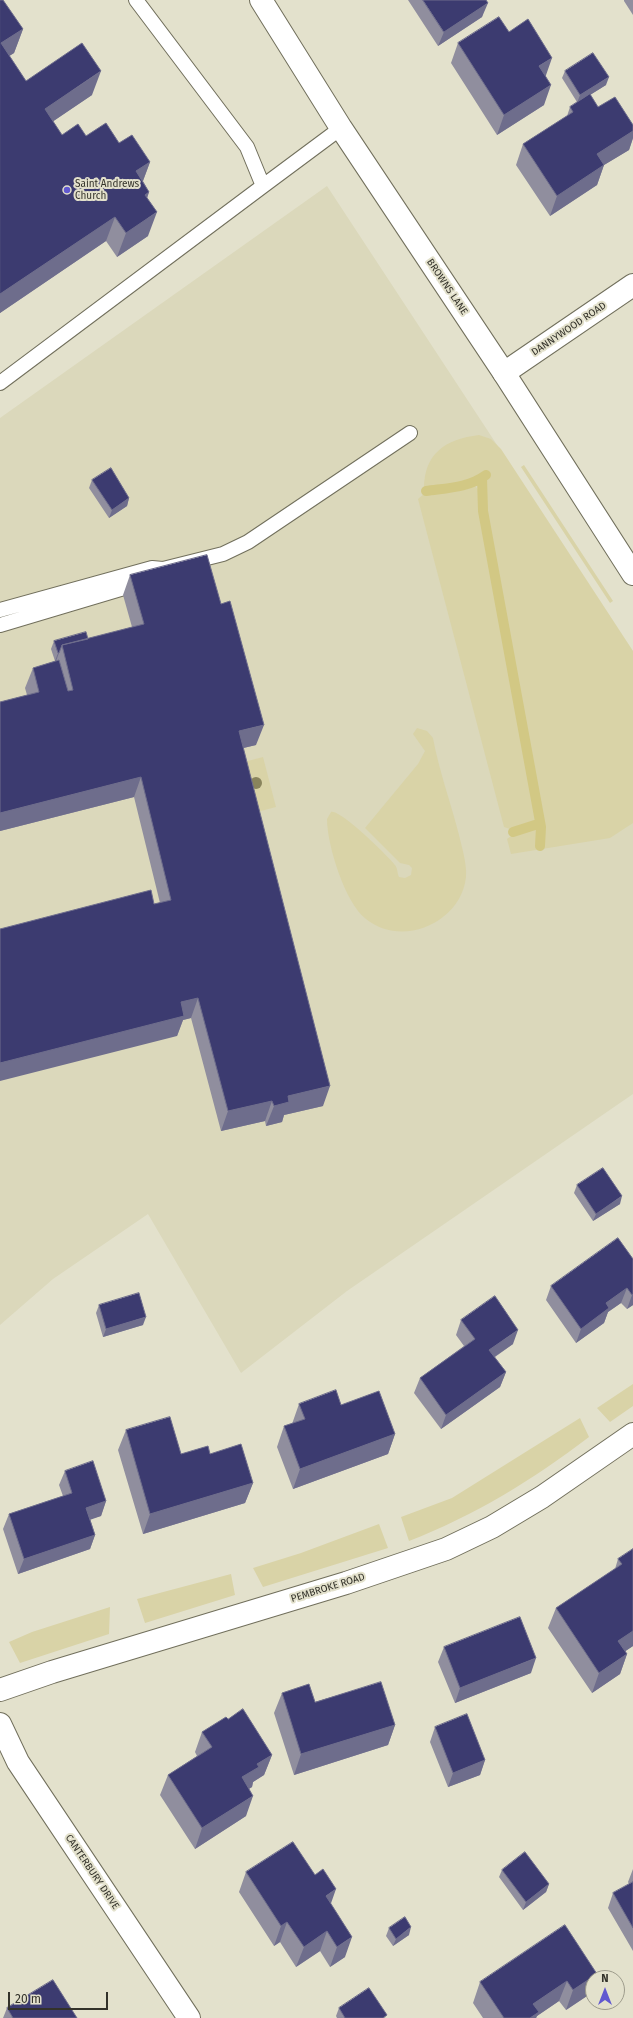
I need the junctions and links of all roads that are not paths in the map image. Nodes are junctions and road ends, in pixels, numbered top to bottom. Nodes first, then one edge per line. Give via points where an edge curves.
1 (136, 0) edge
2 (260, 0) edge
3 (341, 128) junction
4 (263, 186) junction
5 (633, 285) edge
6 (504, 373) junction
7 (0, 383) edge
8 (410, 433) dead end
9 (163, 569) junction
10 (633, 574) edge
11 (0, 610) edge
12 (0, 625) edge
13 (633, 1434) edge
14 (0, 1690) edge
15 (0, 1724) edge
16 (189, 2018) edge

1 - 4 lane via 247,147
2 - 3 street, BROWNS LANE
3 - 4 lane
3 - 6 street, BROWNS LANE
4 - 7 lane
5 - 6 street, DANNYWOOD ROAD
6 - 10 street, BROWNS LANE
8 - 9 lane via 248,542 223,554
9 - 11 lane via 152,568
9 - 12 lane via 156,580
13 - 14 street, PEMBROKE ROAD via 542,1497 492,1527 446,1549 346,1583
15 - 16 street, CANTERBURY DRIVE via 18,1762

